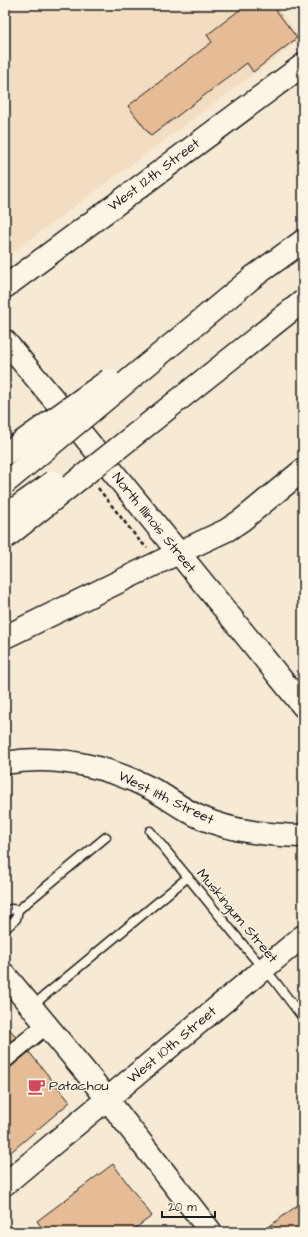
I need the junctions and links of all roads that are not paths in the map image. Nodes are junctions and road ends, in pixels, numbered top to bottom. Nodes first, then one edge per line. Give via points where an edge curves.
1 (303, 65) edge
2 (303, 241) edge
3 (254, 278) junction
4 (5, 287) edge
5 (303, 301) edge
6 (255, 339) junction
7 (5, 341) edge
8 (5, 454) edge
9 (303, 470) edge
10 (5, 483) edge
11 (5, 516) edge
12 (5, 538) edge
13 (178, 553) junction
14 (5, 637) edge
15 (303, 706) edge
16 (5, 763) edge
17 (150, 831) dead end
18 (303, 836) edge
19 (106, 837) dead end
20 (188, 877) junction
21 (18, 910) junction
22 (5, 914) edge
23 (5, 929) edge
24 (303, 936) edge
25 (264, 968) junction
26 (5, 975) edge
27 (31, 1006) junction
28 (303, 1018) edge
29 (46, 1025) junction
30 (5, 1059) edge
31 (107, 1100) junction
32 (5, 1184) edge
33 (211, 1232) edge

1 - 4 main road, West 12th Street
2 - 3 main road
3 - 8 main road, bridge
3 - 10 main road, bridge
5 - 6 main road, bridge
6 - 11 main road, bridge
6 - 12 main road, bridge
7 - 13 main road, North Illinois Street
9 - 13 main road via 227,530
13 - 14 main road
13 - 15 main road, North Illinois Street
16 - 18 main road, West 11th Street via 40,760 84,764 123,776 201,818 263,834
17 - 20 lane, Muskingum Street
19 - 21 lane
20 - 25 lane, Muskingum Street
20 - 27 lane
21 - 22 lane via 11,909
21 - 23 lane via 16,919
24 - 25 main road, West 10th Street
25 - 28 lane, Muskingum Street
25 - 31 main road, West 10th Street
26 - 27 main road
27 - 29 main road
29 - 30 street
29 - 31 main road
31 - 32 main road, West 10th Street
31 - 33 main road

